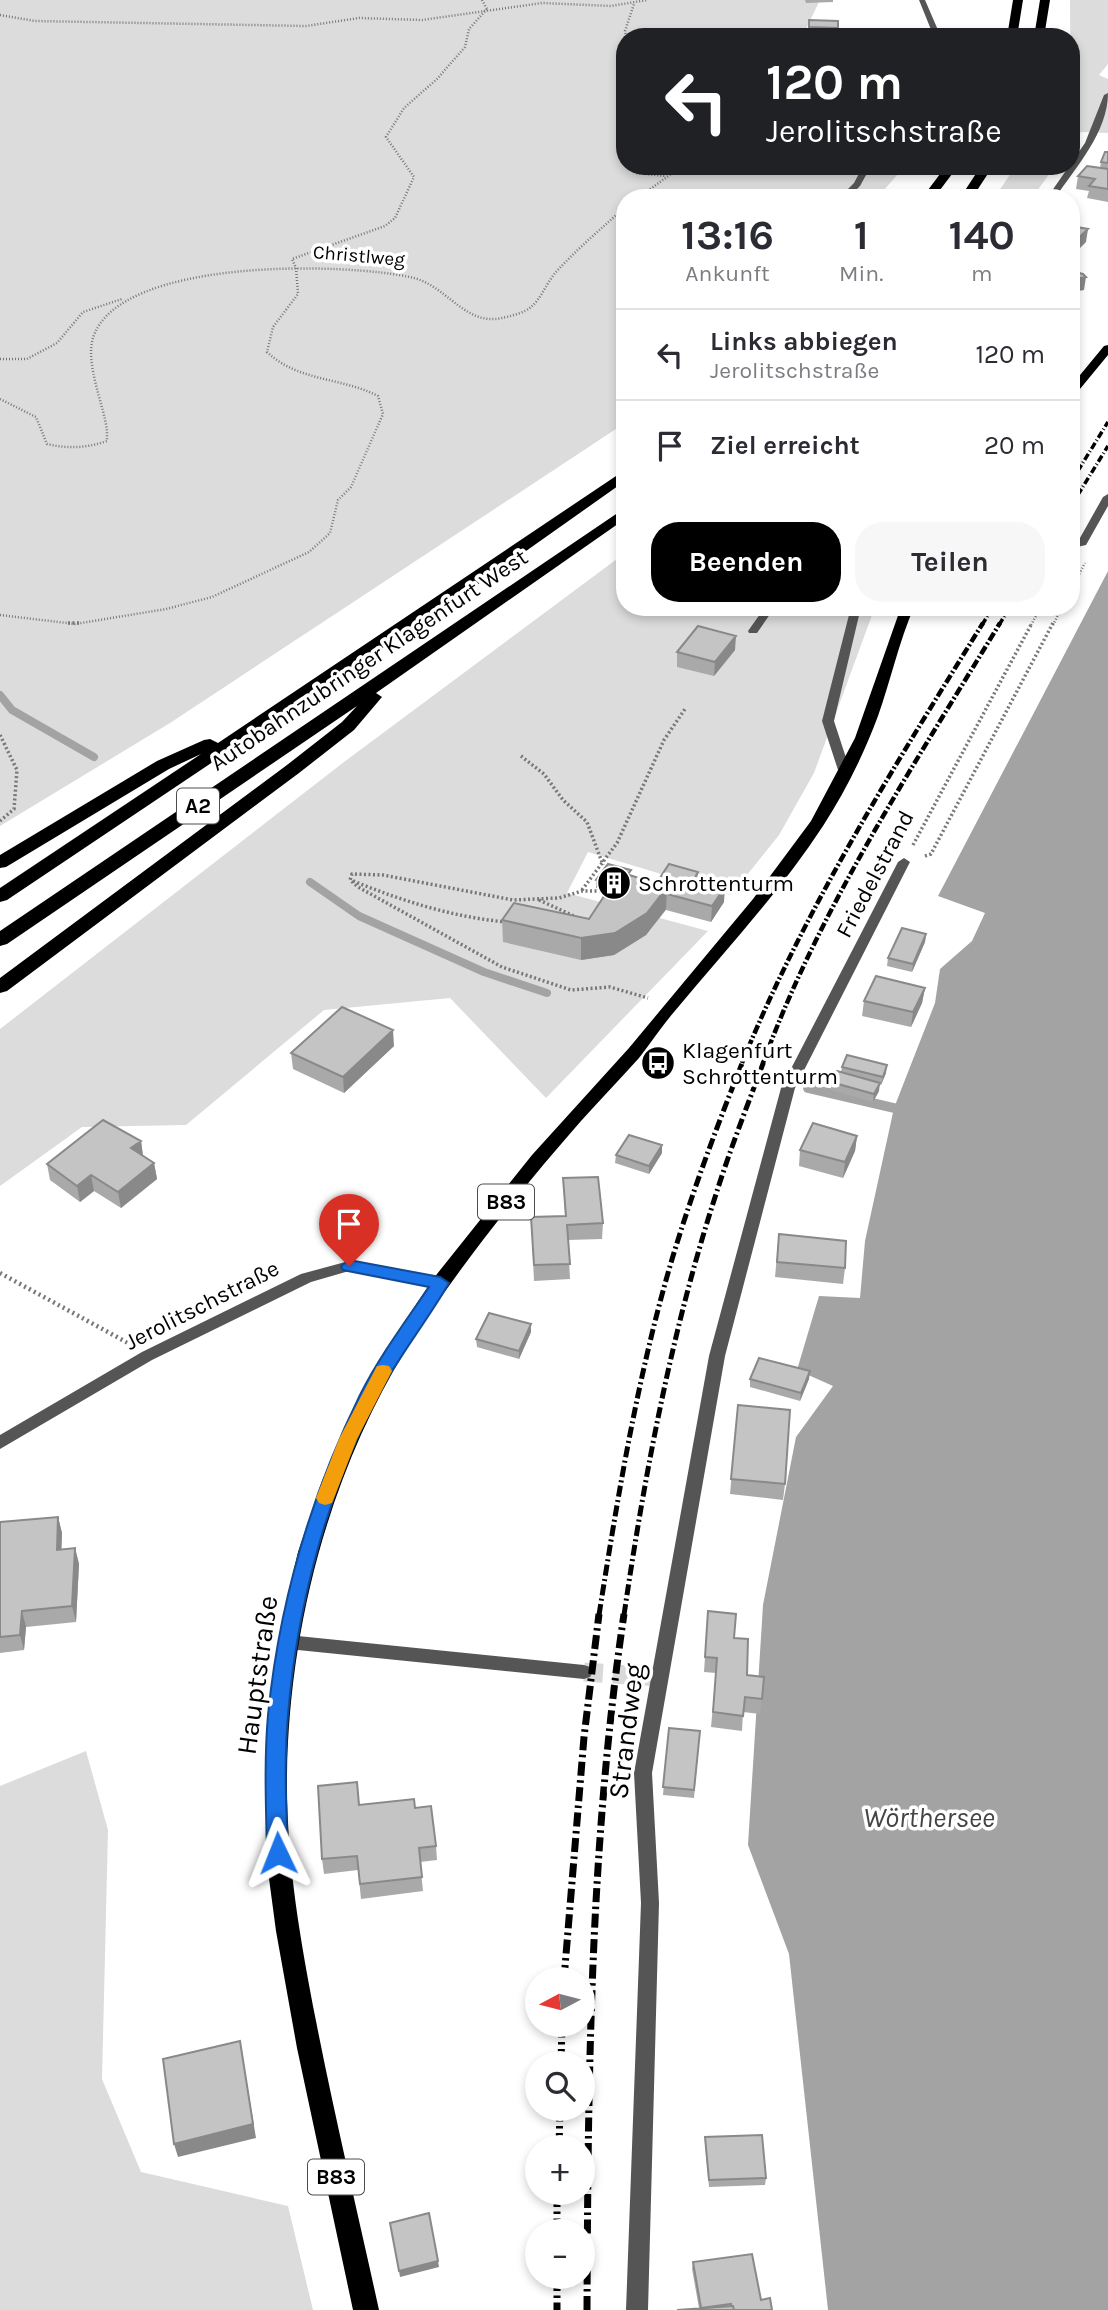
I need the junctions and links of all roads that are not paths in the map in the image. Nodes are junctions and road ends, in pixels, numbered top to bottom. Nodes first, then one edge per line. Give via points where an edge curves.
1 (922, 0) edge
2 (1018, 0) edge
3 (1045, 0) edge
4 (934, 28) edge
5 (1013, 28) edge
6 (1040, 28) edge
7 (1108, 95) edge
8 (1080, 156) edge
9 (1108, 348) edge
10 (1080, 382) edge
11 (616, 480) edge
12 (1108, 497) edge
13 (616, 518) edge
14 (1081, 545) road end
15 (764, 616) edge
16 (854, 616) edge
17 (904, 616) edge
18 (753, 631) dead end
19 (395, 672) junction
20 (269, 717) junction
21 (845, 773) junction
22 (904, 862) road end
23 (0, 863) edge
24 (0, 896) edge
25 (0, 940) edge
26 (0, 987) edge
27 (766, 1169) joint
28 (440, 1283) junction
29 (0, 1443) edge
30 (288, 1642) junction
31 (584, 1672) tunnel mouth
32 (366, 2310) edge
33 (637, 2310) edge

1 - 4 street
2 - 5 highway
3 - 6 highway
7 - 8 street
9 - 10 main road
11 - 20 highway, Autobahnzubringer Klagenfurt West / A2
12 - 14 street
13 - 19 highway, Autobahnzubringer Klagenfurt West / A2
15 - 18 street
16 - 21 street via 828,721
17 - 21 main road, B83 via 868,724
19 - 25 highway, Autobahnzubringer Klagenfurt West / A2
19 - 26 highway via 348,726
20 - 23 highway via 163,765
20 - 24 highway, Autobahnzubringer Klagenfurt West / A2
21 - 28 main road, B83 via 812,832 743,922 571,1121
22 - 27 street, Friedelstrand via 788,1088
27 - 33 street, Strandweg via 717,1356 643,1773 650,1903
28 - 29 street, Jerolitschstraße via 349,1266 306,1278 147,1356
28 - 30 main road, Hauptstraße / B83 via 369,1395 348,1439 307,1553
30 - 31 street
30 - 32 main road, Hauptstraße / B83 via 275,1789 284,1913 312,2066

